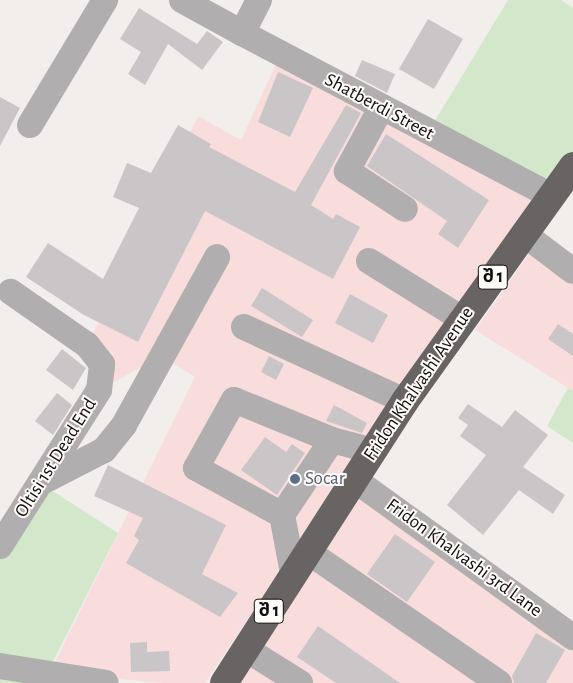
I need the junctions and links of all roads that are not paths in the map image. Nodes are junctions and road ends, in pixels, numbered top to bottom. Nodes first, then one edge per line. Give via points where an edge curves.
1 (105, 0) edge
2 (182, 0) edge
3 (259, 0) edge
4 (242, 33) junction
5 (381, 108) junction
6 (30, 125) dead end
7 (573, 166) edge
8 (551, 196) junction
9 (405, 209) dead end
10 (524, 234) junction
11 (217, 257) dead end
12 (369, 261) dead end
13 (573, 271) edge
14 (10, 292) dead end
15 (462, 319) junction
16 (244, 327) dead end
17 (405, 401) junction
18 (332, 440) junction
19 (373, 451) junction
20 (355, 480) junction
21 (40, 484) junction
22 (282, 515) junction
23 (0, 546) edge
24 (300, 562) junction
25 (573, 637) edge
26 (246, 649) junction
27 (0, 666) edge
28 (106, 683) edge
29 (224, 683) edge
30 (300, 683) edge
31 (500, 683) edge

1 - 6 street
2 - 4 street, Shatberdi Street
3 - 4 street
4 - 5 street, Shatberdi Street
5 - 8 street, Shatberdi Street
5 - 9 street via 347,170
7 - 8 highway, Fridon Khalvashi Avenue / შ 1
8 - 10 highway, Fridon Khalvashi Avenue / შ 1
10 - 13 street
10 - 15 highway, Fridon Khalvashi Avenue / შ 1
11 - 21 street via 124,425 104,450
12 - 15 street
14 - 21 street, Oltisi 1st Dead End via 87,345 102,364 99,390
15 - 17 highway, Fridon Khalvashi Avenue / შ 1
16 - 17 street
17 - 19 highway, Fridon Khalvashi Avenue / შ 1
18 - 19 street
18 - 22 street
18 - 22 street via 234,400 196,468
19 - 20 highway, Fridon Khalvashi Avenue / შ 1
20 - 24 highway, Fridon Khalvashi Avenue / შ 1
20 - 25 street, Fridon Khalvashi 3rd Lane
21 - 23 street, Oltisi 1st Dead End
22 - 24 street
24 - 26 highway, Fridon Khalvashi Avenue / შ 1
24 - 31 street
26 - 29 highway, Fridon Khalvashi Avenue / შ 1
26 - 30 street
27 - 28 street

